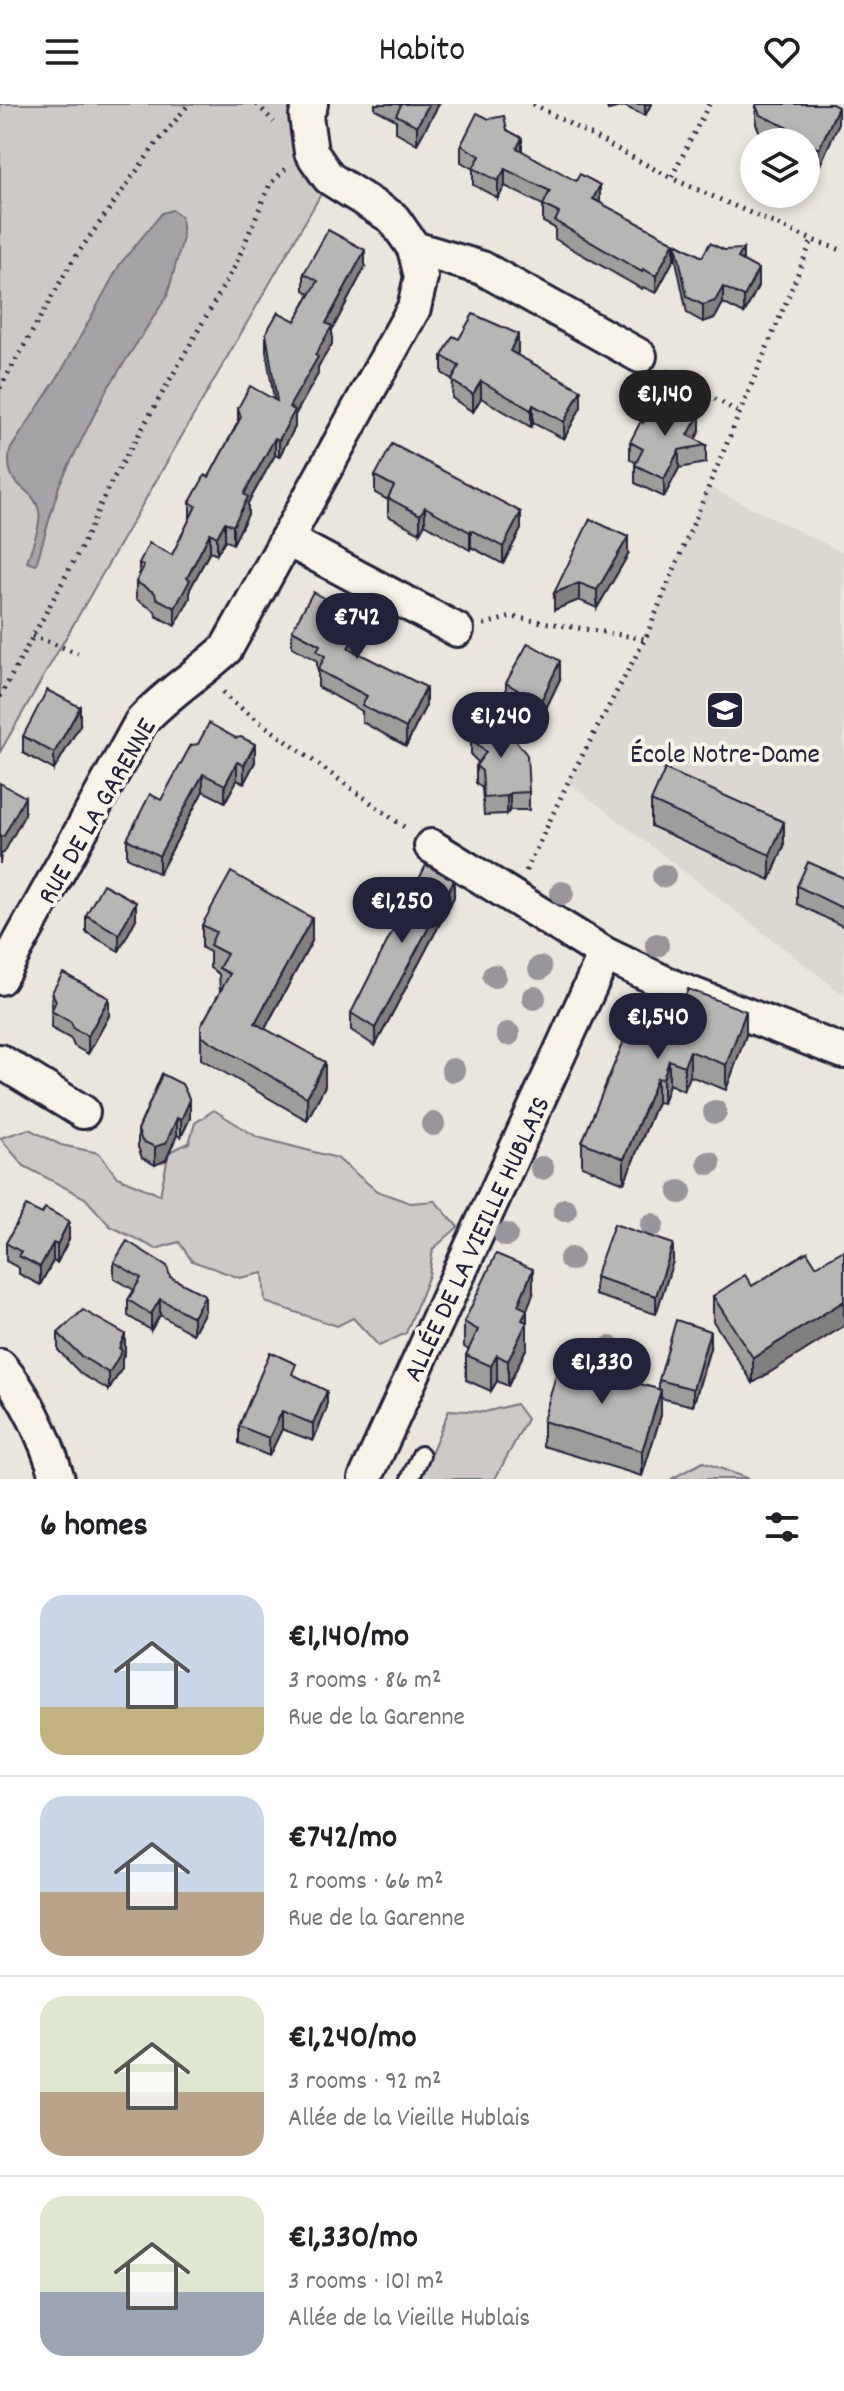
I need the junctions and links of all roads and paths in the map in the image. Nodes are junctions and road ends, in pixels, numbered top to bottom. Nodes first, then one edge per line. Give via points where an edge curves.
1 (189, 104) edge
2 (257, 104) edge
3 (311, 104) edge
4 (533, 104) edge
5 (709, 104) edge
6 (281, 134) dead end
7 (287, 156) dead end
8 (671, 178) junction
9 (812, 240) junction
10 (414, 248) junction
11 (844, 251) edge
12 (640, 356) joint
13 (0, 388) edge
14 (738, 412) junction
15 (286, 539) junction
16 (457, 630) joint
17 (32, 636) junction
18 (645, 639) junction
19 (78, 653) dead end
20 (203, 671) junction
21 (0, 697) edge
22 (431, 846) joint
23 (513, 898) junction
24 (605, 954) junction
25 (0, 978) edge
26 (844, 1052) edge
27 (0, 1061) edge
28 (83, 1112) dead end
29 (0, 1366) edge
30 (421, 1455) dead end
31 (58, 1479) edge
32 (365, 1479) edge
33 (410, 1479) edge

1 - 13 path via 73,260
2 - 6 path
3 - 10 street, RUE DE LA GARENNE via 306,116 311,152 329,178 393,218
4 - 8 path
5 - 8 path
7 - 17 path via 287,167 270,184 235,266 108,488
8 - 9 path
9 - 11 path
9 - 14 path
10 - 12 street via 482,268
10 - 15 street, RUE DE LA GARENNE via 421,277 414,308
12 - 14 path
14 - 18 path
15 - 16 street
15 - 20 street, RUE DE LA GARENNE via 226,649
16 - 18 path via 512,617
17 - 19 path
17 - 21 path
18 - 23 path
20 - 22 path via 231,701
20 - 25 street, RUE DE LA GARENNE via 141,722
22 - 23 street
23 - 24 street
24 - 26 street via 676,988
24 - 32 street, ALLÉE DE LA VIEILLE HUBLAIS
27 - 28 street
29 - 31 street via 17,1386
30 - 33 lane

